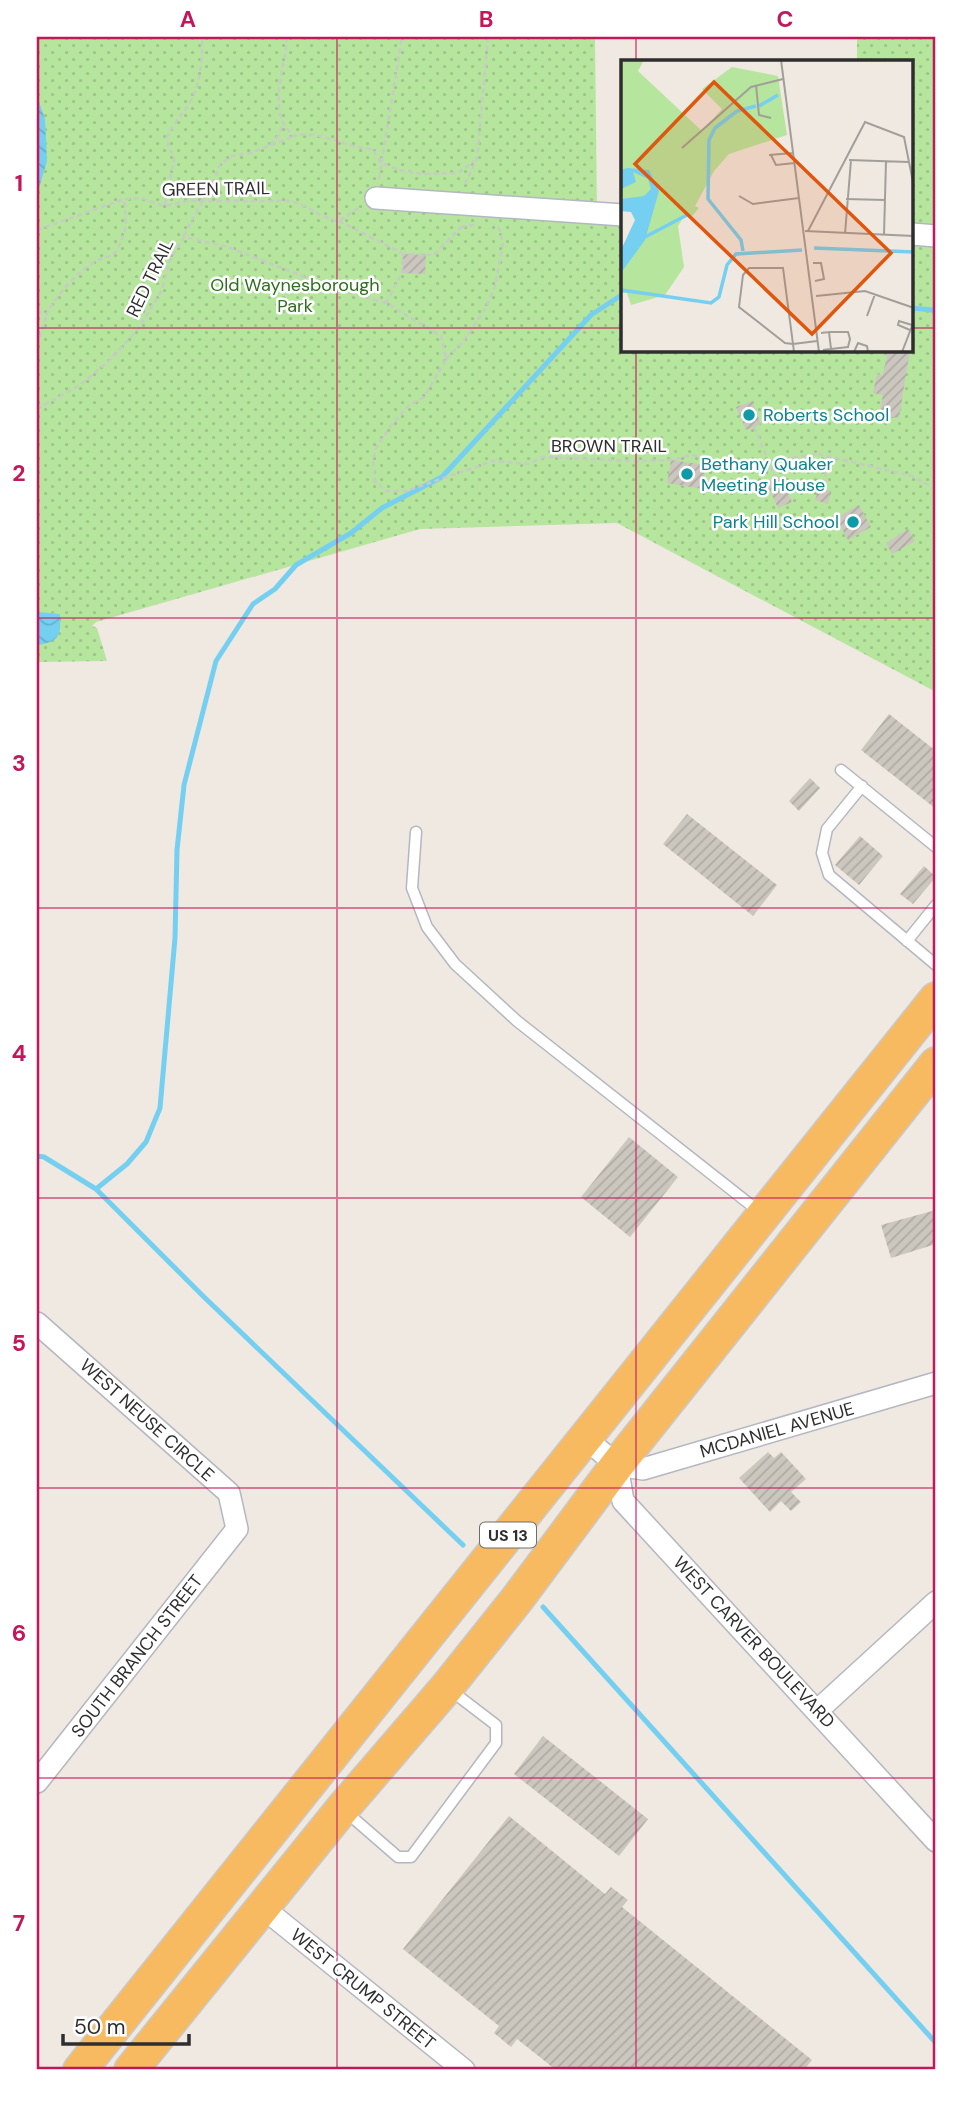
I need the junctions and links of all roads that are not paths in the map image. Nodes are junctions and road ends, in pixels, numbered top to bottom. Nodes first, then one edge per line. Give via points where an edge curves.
1 (376, 198) road end
2 (621, 215) edge
3 (914, 234) edge
4 (936, 236) edge
5 (841, 770) dead end
6 (862, 786) junction
7 (416, 831) dead end
8 (936, 847) edge
9 (936, 905) edge
10 (907, 941) junction
11 (936, 965) edge
12 (936, 999) edge
13 (936, 1064) edge
14 (763, 1214) junction
15 (37, 1322) edge
16 (936, 1383) edge
17 (586, 1439) junction
18 (617, 1465) junction
19 (237, 1529) joint
20 (936, 1602) edge
21 (447, 1687) junction
22 (818, 1710) junction
23 (37, 1782) edge
24 (342, 1809) junction
25 (936, 1841) edge
26 (262, 1907) junction
27 (80, 2070) edge
28 (131, 2070) edge
29 (464, 2070) edge

1 - 2 street
3 - 4 street
5 - 6 lane
6 - 8 lane
6 - 10 lane via 827,829 822,853 829,874
7 - 14 lane via 412,888 427,927 455,964 517,1021
9 - 10 lane
10 - 11 lane
12 - 14 highway, US 13
13 - 18 highway, US 13
14 - 17 highway, US 13
15 - 19 street, WEST NEUSE CIRCLE via 229,1493
16 - 18 street, MCDANIEL AVENUE via 643,1469
17 - 18 street
17 - 27 highway, US 13
18 - 21 highway, US 13
18 - 22 street, WEST CARVER BOULEVARD via 623,1500
19 - 23 street, SOUTH BRANCH STREET
20 - 22 street
21 - 24 highway, US 13
21 - 24 lane via 496,1725 496,1743 411,1857 397,1857
22 - 25 street, WEST CARVER BOULEVARD
24 - 26 highway, US 13
26 - 28 highway, US 13
26 - 29 street, WEST CRUMP STREET

